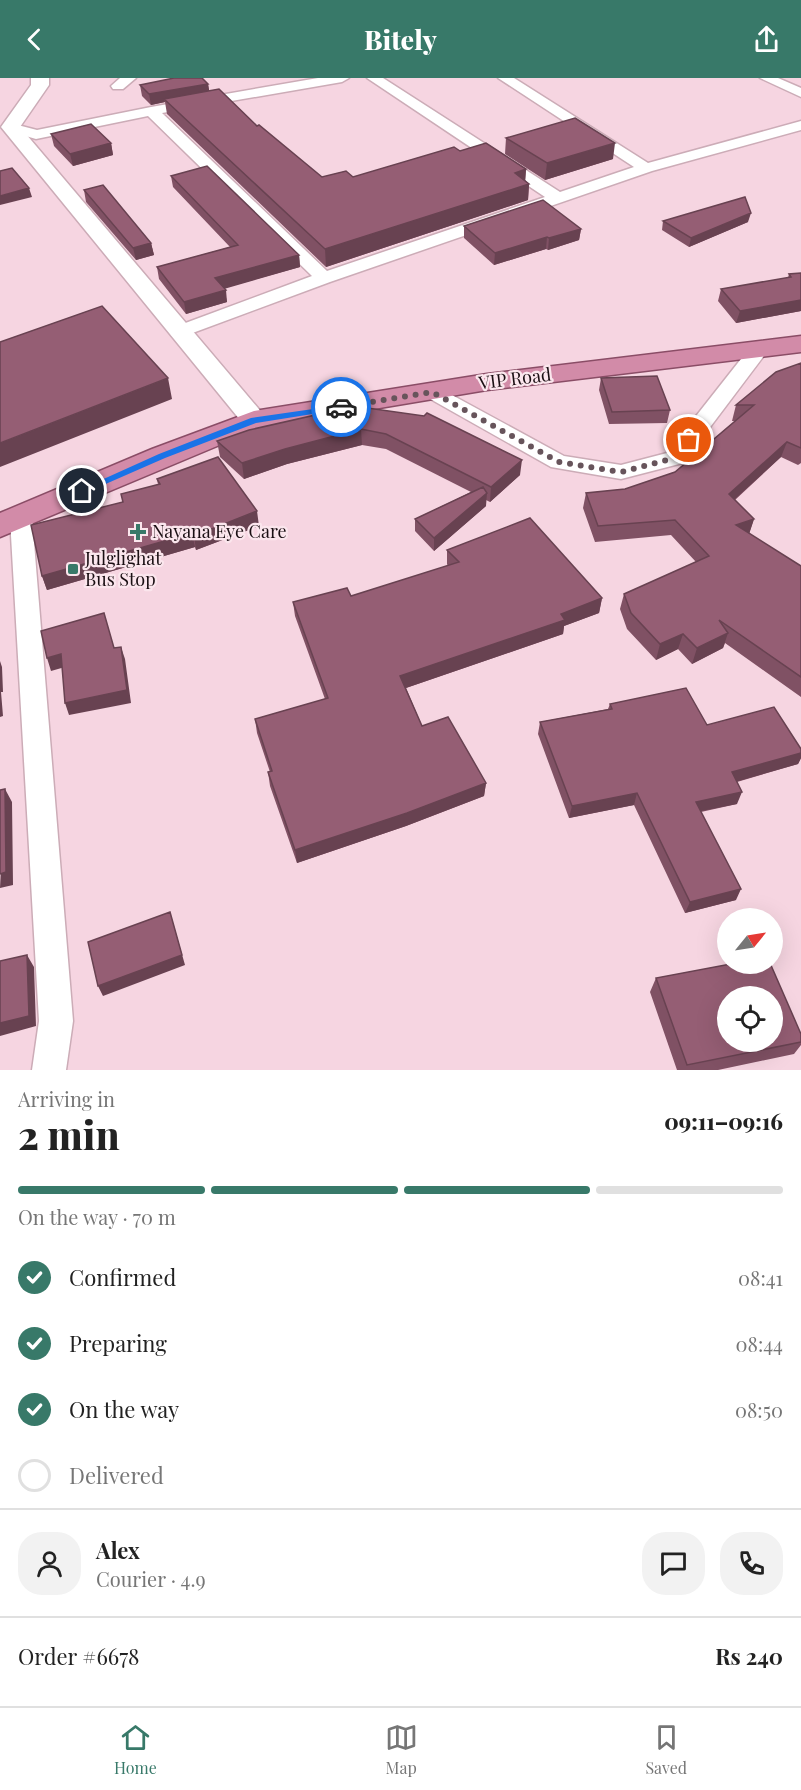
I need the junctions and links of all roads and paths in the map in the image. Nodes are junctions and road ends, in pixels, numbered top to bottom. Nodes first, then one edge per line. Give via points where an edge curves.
1 (40, 78) edge
2 (342, 78) edge
3 (374, 78) edge
4 (505, 78) edge
5 (767, 78) edge
6 (295, 82) edge
7 (801, 93) edge
8 (151, 111) junction
9 (801, 125) edge
10 (5, 130) edge
11 (646, 168) junction
12 (558, 198) junction
13 (324, 278) junction
14 (179, 332) junction
15 (801, 344) edge
16 (759, 349) junction
17 (432, 392) junction
18 (254, 420) junction
19 (10, 522) edge
20 (49, 1070) edge

1 - 10 street via 40,85
2 - 6 street
3 - 12 street
4 - 11 street
5 - 7 street
6 - 8 street
8 - 10 street via 36,135
8 - 13 street
9 - 11 street
10 - 14 street
11 - 12 street
12 - 13 street
13 - 14 street
14 - 18 street
15 - 16 highway, VIP Road
16 - 17 highway, VIP Road
16 - 17 street via 675,458 621,472 559,462
17 - 18 highway, VIP Road
18 - 19 highway, VIP Road
19 - 20 street via 56,1021

